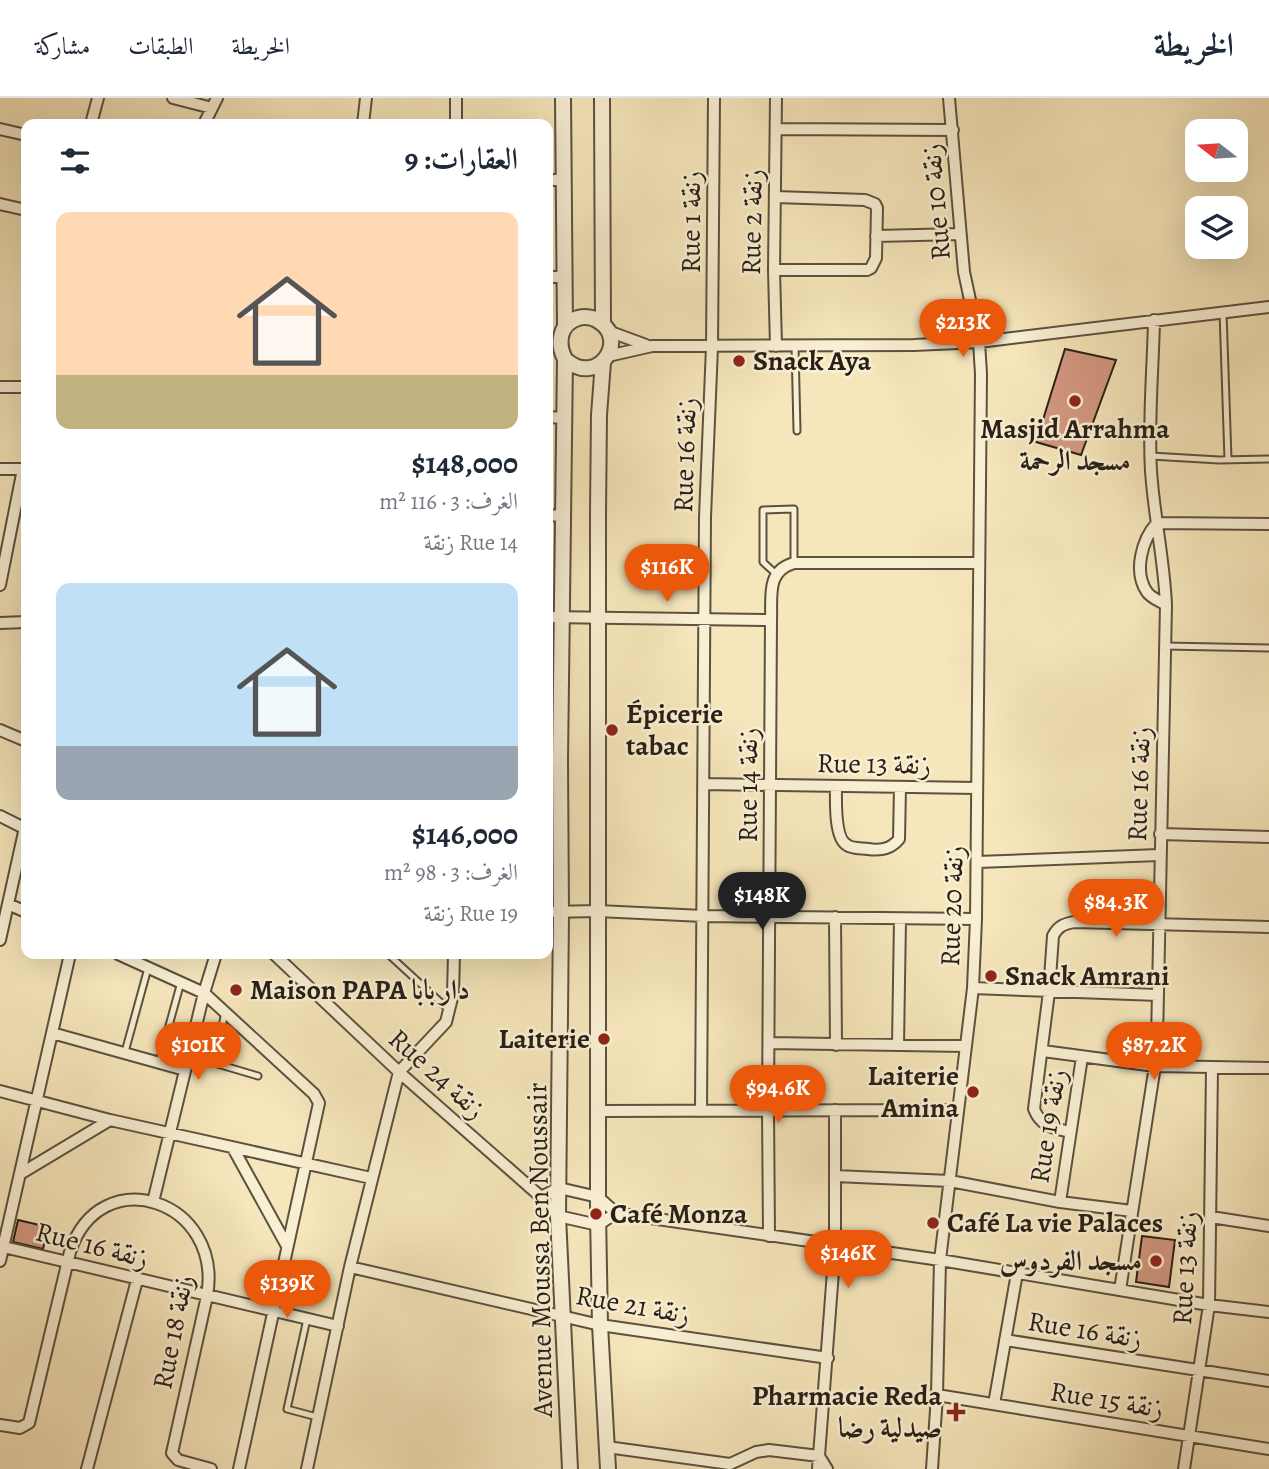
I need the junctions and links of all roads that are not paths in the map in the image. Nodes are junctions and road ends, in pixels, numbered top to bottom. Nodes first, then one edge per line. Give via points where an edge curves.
1 (98, 98) edge
2 (173, 98) edge
3 (366, 98) edge
4 (456, 98) edge
5 (564, 98) edge
6 (602, 98) edge
7 (714, 98) edge
8 (776, 98) edge
9 (949, 98) edge
10 (214, 103) edge
11 (92, 119) edge
12 (206, 119) edge
13 (364, 119) edge
14 (456, 119) edge
15 (0, 129) edge
16 (776, 129) junction
17 (953, 130) junction
18 (21, 134) edge
19 (553, 180) edge
20 (565, 180) junction
21 (776, 197) junction
22 (0, 204) edge
23 (21, 208) edge
24 (960, 234) junction
25 (876, 236) junction
26 (774, 270) junction
27 (553, 277) edge
28 (566, 277) junction
29 (1269, 307) edge
30 (1223, 312) junction
31 (1154, 320) junction
32 (565, 327) junction
33 (606, 327) junction
34 (979, 342) junction
35 (652, 346) junction
36 (776, 346) junction
37 (795, 346) junction
38 (712, 347) junction
39 (565, 359) junction
40 (606, 359) junction
41 (0, 387) edge
42 (21, 387) edge
43 (553, 418) edge
44 (564, 418) junction
45 (797, 431) dead end
46 (1151, 456) junction
47 (1228, 459) junction
48 (1269, 459) edge
49 (0, 469) edge
50 (21, 469) edge
51 (21, 488) edge
52 (555, 516) edge
53 (1157, 523) junction
54 (1269, 524) edge
55 (794, 563) junction
56 (978, 563) junction
57 (775, 573) junction
58 (0, 585) edge
59 (1166, 605) junction
60 (555, 617) edge
61 (599, 618) junction
62 (706, 620) junction
63 (771, 620) junction
64 (21, 622) edge
65 (0, 623) edge
66 (1165, 646) junction
67 (1269, 648) edge
68 (0, 730) edge
69 (21, 739) edge
70 (705, 784) junction
71 (770, 786) junction
72 (836, 786) junction
73 (901, 787) junction
74 (977, 788) junction
75 (0, 816) edge
76 (21, 825) edge
77 (1160, 834) junction
78 (1269, 837) edge
79 (21, 848) edge
80 (1159, 855) junction
81 (978, 862) junction
82 (8, 904) junction
83 (21, 910) edge
84 (598, 911) junction
85 (555, 913) edge
86 (704, 916) junction
87 (770, 916) junction
88 (835, 917) junction
89 (900, 919) junction
90 (976, 919) junction
91 (1160, 925) junction
92 (1269, 927) edge
93 (0, 940) edge
94 (69, 959) edge
95 (129, 959) edge
96 (214, 959) edge
97 (279, 959) edge
98 (393, 959) edge
99 (454, 959) edge
100 (148, 968) junction
101 (181, 982) junction
102 (973, 988) junction
103 (1049, 992) junction
104 (204, 993) junction
105 (1158, 995) junction
106 (450, 1011) junction
107 (225, 1012) junction
108 (52, 1033) junction
109 (769, 1043) junction
110 (836, 1045) junction
111 (898, 1045) junction
112 (966, 1046) junction
113 (1043, 1051) junction
114 (125, 1053) junction
115 (1082, 1057) junction
116 (159, 1062) junction
117 (1155, 1066) junction
118 (1212, 1069) junction
119 (1269, 1069) edge
120 (185, 1070) junction
121 (399, 1072) junction
122 (258, 1076) dead end
123 (0, 1091) edge
124 (37, 1100) junction
125 (768, 1109) junction
126 (835, 1110) junction
127 (957, 1110) junction
128 (598, 1111) junction
129 (701, 1111) junction
130 (110, 1120) junction
131 (1070, 1132) junction
132 (170, 1133) junction
133 (233, 1148) junction
134 (305, 1163) junction
135 (20, 1174) junction
136 (835, 1176) junction
137 (372, 1178) junction
138 (950, 1181) junction
139 (559, 1188) junction
140 (541, 1197) junction
141 (598, 1197) junction
142 (153, 1202) junction
143 (1060, 1202) junction
144 (1132, 1211) junction
145 (616, 1213) junction
146 (558, 1216) junction
147 (1211, 1217) junction
148 (598, 1225) junction
149 (1269, 1226) edge
150 (769, 1236) junction
151 (835, 1245) junction
152 (288, 1246) junction
153 (2, 1247) edge
154 (940, 1260) junction
155 (0, 1261) edge
156 (66, 1263) junction
157 (350, 1267) junction
158 (1017, 1273) junction
159 (137, 1280) junction
160 (1120, 1290) junction
161 (206, 1296) junction
162 (1209, 1305) junction
163 (273, 1311) junction
164 (1269, 1311) edge
165 (562, 1316) junction
166 (307, 1319) junction
167 (600, 1325) junction
168 (338, 1326) junction
169 (1005, 1340) junction
170 (828, 1358) junction
171 (1200, 1371) junction
172 (1269, 1381) edge
173 (937, 1395) junction
174 (994, 1404) junction
175 (318, 1417) junction
176 (0, 1425) edge
177 (1188, 1436) junction
178 (607, 1447) junction
179 (1269, 1449) edge
180 (819, 1456) junction
181 (732, 1467) edge
182 (87, 1469) edge
183 (211, 1469) edge
184 (239, 1469) edge
185 (307, 1469) edge
186 (570, 1469) edge
187 (608, 1469) edge
188 (818, 1469) edge
189 (827, 1469) edge
190 (932, 1469) edge
191 (1184, 1469) edge

1 - 11 street
2 - 10 street
3 - 13 street
4 - 14 street
5 - 20 street
6 - 33 street
7 - 38 street, Rue 1 زنقة
8 - 16 street, Rue 2 زنقة
9 - 17 street, Rue 10 زنقة
10 - 12 street
15 - 18 street
16 - 17 street
16 - 21 street, Rue 2 زنقة
17 - 24 street, Rue 10 زنقة
19 - 20 street
20 - 28 street
21 - 25 street via 870,201 877,208
21 - 26 street, Rue 2 زنقة
22 - 23 street
24 - 25 street
24 - 34 street, Rue 10 زنقة
25 - 26 street via 875,264 867,270
26 - 36 street, Rue 2 زنقة
27 - 28 street
28 - 32 street
29 - 30 street
30 - 31 street
30 - 47 lane
31 - 34 street
31 - 46 street, Rue 16 زنقة
32 - 33 street via 587,317
32 - 39 street via 559,343
33 - 35 street
33 - 40 street via 611,339
34 - 37 street
34 - 56 street, Rue 20 زنقة
35 - 38 street
35 - 40 street
36 - 37 street
36 - 38 street
37 - 45 lane
38 - 62 street, Rue 16 زنقة
39 - 40 street via 587,369
39 - 44 street, Avenue Moussa Ben Noussair
40 - 61 street, Avenue Moussa Ben Noussair via 598,415
41 - 42 street
43 - 44 street
44 - 52 street, Avenue Moussa Ben Noussair
46 - 47 lane
46 - 53 street, Rue 16 زنقة
47 - 48 lane
49 - 50 street
51 - 58 street
52 - 60 street, Avenue Moussa Ben Noussair
53 - 54 street
53 - 59 street, Rue 16 زنقة
53 - 59 street via 1142,550 1143,578 1146,591
55 - 56 street
55 - 57 street
55 - 57 lane via 794,509 763,510 763,562
56 - 74 street, Rue 20 زنقة
57 - 63 street, Rue 14 زنقة
59 - 66 street, Rue 16 زنقة
60 - 61 street
60 - 85 street, Avenue Moussa Ben Noussair via 560,761
61 - 62 street
61 - 84 street, Avenue Moussa Ben Noussair
62 - 63 street
62 - 70 street, Rue 16 زنقة
63 - 71 street, Rue 14 زنقة
64 - 65 street
66 - 67 lane
66 - 77 street, Rue 16 زنقة
68 - 69 street
70 - 71 street, Rue 13 زنقة
70 - 86 street, Rue 16 زنقة
71 - 72 street, Rue 13 زنقة
71 - 87 street, Rue 14 زنقة
72 - 73 street, Rue 13 زنقة
72 - 73 street via 842,842 874,850 889,848 899,839
73 - 74 street, Rue 13 زنقة
74 - 81 street, Rue 20 زنقة
75 - 76 street
77 - 78 street
77 - 80 street, Rue 16 زنقة
79 - 82 street
80 - 81 street
80 - 91 street, Rue 16 زنقة
81 - 90 street, Rue 20 زنقة
82 - 83 street
82 - 93 street
84 - 85 street
84 - 86 street
84 - 128 street, Avenue Moussa Ben Noussair
85 - 139 street, Avenue Moussa Ben Noussair
86 - 87 street
86 - 129 street, Rue 16 زنقة
87 - 88 street
87 - 109 street, Rue 14 زنقة
88 - 89 street
88 - 110 street
89 - 90 street
89 - 111 street
90 - 102 street, Rue 20 زنقة
91 - 92 street
91 - 103 street, Rue 19 زنقة via 1062,925 1053,936
91 - 105 street, Rue 16 زنقة
94 - 108 street
95 - 100 street
96 - 104 street
97 - 121 street, Rue 24 زنقة
98 - 106 lane
99 - 106 street
100 - 101 street
100 - 114 lane
101 - 104 street
101 - 116 lane
102 - 103 street
102 - 112 street, Rue 20 زنقة
103 - 105 street
103 - 113 street, Rue 19 زنقة
104 - 107 street
104 - 120 street
105 - 117 street, Rue 16 زنقة
106 - 121 street via 437,1034
107 - 122 lane via 214,1063
107 - 134 street via 317,1098 318,1114
108 - 114 street
108 - 124 street
109 - 110 street
109 - 125 street, Rue 14 زنقة
110 - 111 street
111 - 112 street
112 - 127 street, Rue 20 زنقة
113 - 115 street
113 - 131 street, Rue 19 زنقة via 1034,1110 1046,1126
114 - 116 street
115 - 117 street
115 - 131 street, Rue 19 زنقة
116 - 120 street
117 - 118 street
117 - 144 street, Rue 16 زنقة
118 - 119 street
118 - 147 street, Rue 13 زنقة
120 - 132 street
121 - 137 street
121 - 140 street, Rue 24 زنقة
123 - 124 street
124 - 130 street
124 - 135 street
125 - 126 street
125 - 129 street
125 - 150 street, Rue 14 زنقة
126 - 127 street
126 - 136 street
127 - 138 street, Rue 20 زنقة
128 - 129 street
128 - 141 street, Avenue Moussa Ben Noussair
130 - 132 street
130 - 135 street
131 - 143 street, Rue 19 زنقة
132 - 133 street
132 - 142 street
133 - 134 street
133 - 152 street
134 - 137 street
134 - 152 street
135 - 153 street
136 - 138 street
136 - 151 street
137 - 157 street
138 - 143 street
138 - 154 street, Rue 20 زنقة
139 - 140 street
139 - 141 street
139 - 146 street, Avenue Moussa Ben Noussair
140 - 146 street, Rue 24 زنقة
141 - 145 street
141 - 148 street, Avenue Moussa Ben Noussair
142 - 156 street via 123,1201 96,1213 77,1234
142 - 161 street, Rue 18 زنقة via 179,1214 199,1238 209,1267
143 - 144 street
144 - 160 street, Rue 16 زنقة
145 - 148 street
145 - 150 street
146 - 148 street
146 - 165 street, Avenue Moussa Ben Noussair
147 - 149 street
147 - 162 street, Rue 13 زنقة
148 - 167 street, Avenue Moussa Ben Noussair
150 - 151 street
151 - 154 street
151 - 170 street
152 - 163 street
153 - 155 street
153 - 156 street, Rue 16 زنقة
154 - 158 street
154 - 173 street, Rue 20 زنقة
156 - 159 street, Rue 16 زنقة
156 - 176 street via 29,1423 20,1428
157 - 165 street, Rue 21 زنقة
157 - 168 street
158 - 160 street
158 - 169 street
159 - 161 street, Rue 16 زنقة
159 - 182 street
160 - 162 street
161 - 163 street, Rue 16 زنقة
161 - 183 street, Rue 18 زنقة via 172,1453 177,1460
162 - 164 street
162 - 171 street, Rue 13 زنقة
163 - 166 street, Rue 16 زنقة
163 - 184 street
165 - 167 street, Rue 21 زنقة
165 - 186 street, Avenue Moussa Ben Noussair
166 - 168 street, Rue 16 زنقة
166 - 175 lane via 287,1409
167 - 170 street, Rue 21 زنقة
167 - 178 street, Avenue Moussa Ben Noussair
168 - 175 street
169 - 171 street, Rue 16 زنقة
169 - 174 street
170 - 180 street
171 - 172 street, Rue 16 زنقة
171 - 177 street, Rue 13 زنقة
173 - 174 street, Rue 15 زنقة
173 - 190 street, Rue 20 زنقة
174 - 177 street, Rue 15 زنقة
175 - 185 street
177 - 179 street, Rue 15 زنقة
177 - 191 street, Rue 13 زنقة
178 - 181 street
178 - 187 street, Avenue Moussa Ben Noussair
180 - 181 street via 769,1450 755,1452
180 - 188 street
180 - 189 street

